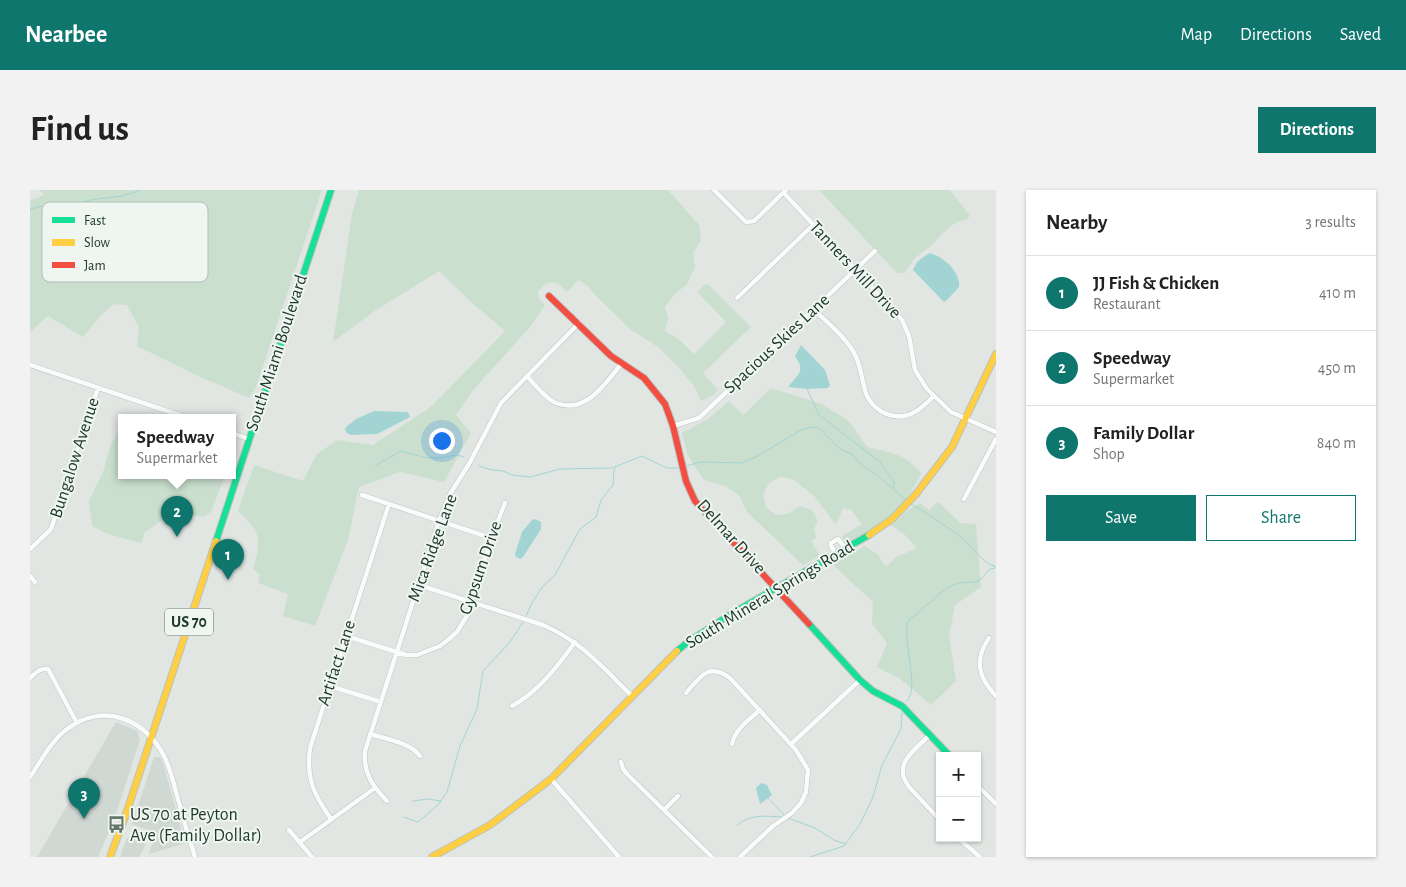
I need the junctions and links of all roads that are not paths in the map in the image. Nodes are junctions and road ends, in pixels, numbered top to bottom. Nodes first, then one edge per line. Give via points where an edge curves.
1 (331, 190) edge
2 (714, 190) edge
3 (785, 191) edge
4 (813, 225) junction
5 (875, 251) dead end
6 (856, 270) junction
7 (549, 296) dead end
8 (737, 298) dead end
9 (813, 309) junction
10 (578, 323) junction
11 (996, 354) edge
12 (622, 363) junction
13 (30, 365) edge
14 (527, 376) junction
15 (98, 388) junction
16 (934, 396) junction
17 (176, 414) edge
18 (966, 419) junction
19 (674, 426) junction
20 (996, 432) edge
21 (236, 434) edge
22 (249, 439) junction
23 (996, 439) edge
24 (236, 478) edge
25 (236, 479) edge
26 (362, 495) dead end
27 (964, 499) dead end
28 (505, 503) dead end
29 (390, 504) junction
30 (439, 521) junction
31 (491, 538) junction
32 (846, 549) junction
33 (30, 550) edge
34 (836, 555) junction
35 (30, 576) edge
36 (35, 582) dead end
37 (419, 585) junction
38 (777, 588) junction
39 (472, 602) junction
40 (346, 636) junction
41 (989, 638) dead end
42 (575, 642) junction
43 (396, 653) junction
44 (30, 678) edge
45 (860, 680) junction
46 (330, 686) junction
47 (686, 693) dead end
48 (632, 696) junction
49 (996, 696) edge
50 (381, 702) junction
51 (512, 706) dead end
52 (760, 710) junction
53 (78, 723) junction
54 (370, 734) junction
55 (930, 735) junction
56 (151, 736) junction
57 (732, 744) dead end
58 (791, 744) junction
59 (946, 752) edge
60 (420, 756) dead end
61 (621, 762) dead end
62 (30, 777) edge
63 (551, 779) junction
64 (375, 788) junction
65 (981, 789) edge
66 (678, 796) dead end
67 (387, 801) dead end
68 (996, 804) edge
69 (664, 810) junction
70 (936, 816) edge
71 (331, 819) junction
72 (289, 830) dead end
73 (300, 842) junction
74 (963, 842) edge
75 (110, 857) edge
76 (195, 857) edge
77 (312, 857) edge
78 (432, 857) edge
79 (619, 857) edge
80 (712, 857) edge
81 (740, 857) edge
82 (980, 857) edge

1 - 22 main road, South Miami Boulevard / US 70
2 - 3 street via 746,222 754,221
3 - 4 street, Tanners Mill Drive
4 - 6 street, Tanners Mill Drive
4 - 8 street
5 - 6 street, Spacious Skies Lane
6 - 9 street, Spacious Skies Lane
6 - 16 street, Tanners Mill Drive via 902,320 909,336 914,370
7 - 10 main road, Delmar Drive
9 - 16 street via 854,352 873,406 894,416 911,414
9 - 19 street, Spacious Skies Lane via 699,418
10 - 12 main road, Delmar Drive
10 - 14 street, Mica Ridge Lane
11 - 18 main road, South Mineral Springs Road
12 - 14 street via 593,396 572,406 548,398
12 - 19 main road, Delmar Drive via 655,390
13 - 15 street
14 - 30 street, Mica Ridge Lane via 501,403 450,494
15 - 17 street
15 - 33 street, Bungalow Avenue via 51,529
16 - 18 street, Tanners Mill Drive via 951,412
18 - 20 street, Tanners Mill Drive
18 - 32 main road, South Mineral Springs Road via 946,455 909,502 880,529
19 - 38 main road, Delmar Drive via 686,481 695,500
21 - 22 street
22 - 24 main road, South Miami Boulevard / US 70
23 - 27 street
25 - 56 main road, South Miami Boulevard / US 70
26 - 29 street
28 - 31 street, Gypsum Drive
29 - 30 street
29 - 40 street, Artifact Lane
30 - 31 street
30 - 37 street, Mica Ridge Lane
31 - 39 street, Gypsum Drive
32 - 34 main road, South Mineral Springs Road
32 - 34 street via 838,539 831,543
34 - 38 main road, South Mineral Springs Road
35 - 36 street
37 - 39 street
37 - 43 street, Mica Ridge Lane
38 - 45 main road, Delmar Drive
38 - 48 main road, South Mineral Springs Road via 688,642
39 - 42 street via 543,625
39 - 43 street, Gypsum Drive via 456,632 440,646 417,655
40 - 43 street, Gypsum Drive
40 - 46 street, Artifact Lane
41 - 49 street via 982,650 980,666 986,684
42 - 48 street
42 - 51 street via 542,682
43 - 50 street, Mica Ridge Lane
44 - 53 street via 42,668 48,669
45 - 55 main road, Delmar Drive via 873,691 902,706
45 - 58 street
46 - 50 street
46 - 71 street, Artifact Lane via 308,760 312,786
47 - 52 street via 706,673 714,670 730,678
48 - 63 main road, South Mineral Springs Road
50 - 54 street, Mica Ridge Lane
52 - 57 street via 737,731
52 - 58 street
53 - 56 street via 99,715 113,715 139,726
53 - 62 street via 55,742
54 - 60 street via 410,747
54 - 64 street, Mica Ridge Lane via 364,762
55 - 59 main road, Delmar Drive
55 - 70 street via 905,760 902,775 905,783
56 - 75 main road, South Miami Boulevard / US 70
56 - 76 street via 167,762
58 - 81 street via 808,770 806,792 792,813
61 - 69 street via 627,774
63 - 78 main road, South Mineral Springs Road via 494,822
63 - 79 street
64 - 67 street, Mica Ridge Lane
64 - 71 street
65 - 68 street
66 - 69 street
69 - 80 street
71 - 73 street
72 - 73 street
73 - 77 street
74 - 82 street

